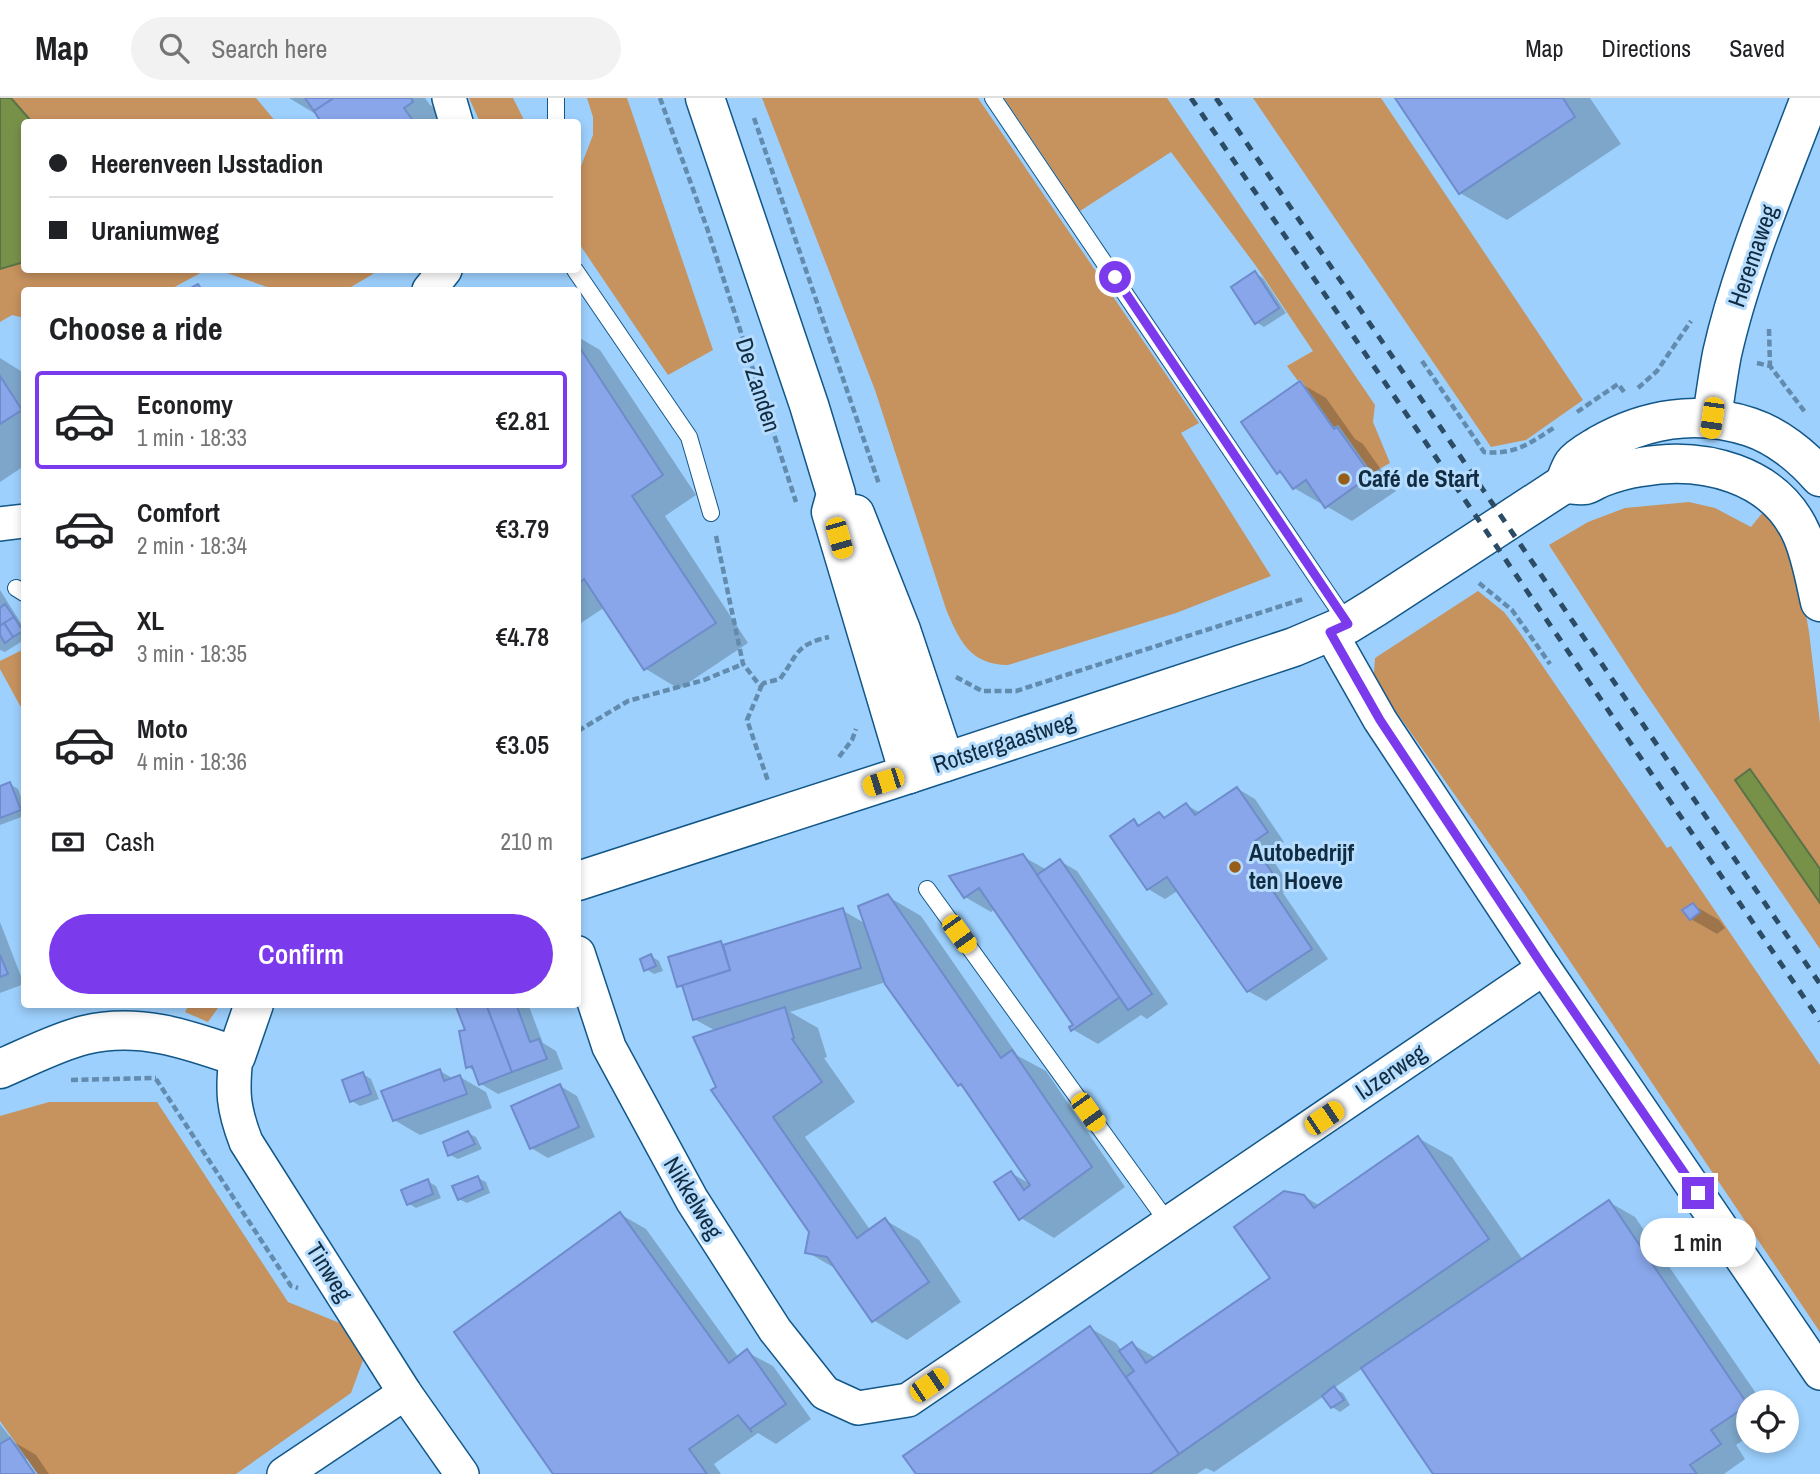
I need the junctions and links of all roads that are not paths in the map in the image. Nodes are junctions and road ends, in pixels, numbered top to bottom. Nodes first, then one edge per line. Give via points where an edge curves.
1 (449, 98) edge
2 (556, 98) edge
3 (705, 98) edge
4 (993, 98) edge
5 (1810, 98) edge
6 (455, 119) edge
7 (556, 119) edge
8 (577, 273) edge
9 (1712, 418) junction
10 (1705, 466) junction
11 (1820, 477) edge
12 (1564, 484) junction
13 (836, 494) junction
14 (712, 513) road end
15 (21, 521) edge
16 (0, 524) edge
17 (1820, 602) edge
18 (1339, 628) junction
19 (945, 762) junction
20 (909, 774) junction
21 (581, 880) edge
22 (927, 889) dead end
23 (581, 962) edge
24 (1544, 968) junction
25 (253, 1008) edge
26 (236, 1056) junction
27 (0, 1069) edge
28 (1169, 1224) junction
29 (1820, 1373) edge
30 (405, 1393) junction
31 (858, 1408) joint
32 (284, 1474) edge
33 (462, 1474) edge

1 - 6 street
2 - 7 lane
3 - 13 main road, De Zanden
4 - 18 lane
5 - 9 main road, Heremaweg via 1733,315
8 - 14 lane via 689,437
9 - 10 main road
9 - 11 main road, Rotstergaastweg via 1770,436
9 - 12 main road, Rotstergaastweg via 1662,421 1627,430 1589,450 1573,464
10 - 12 main road, Rotstergaastweg via 1648,466 1619,471 1586,485
10 - 17 main road, Rotstergaastweg via 1741,474 1782,505 1801,532
12 - 18 main road, Rotstergaastweg
13 - 19 main road, De Zanden via 851,506 901,630
13 - 20 main road, De Zanden via 831,512
15 - 16 street
18 - 19 main road, Rotstergaastweg via 1275,654
18 - 24 street via 1380,720
19 - 20 main road, Rotstergaastweg
20 - 21 main road, Rotstergaastweg
22 - 28 lane
23 - 31 street, Nikkelweg via 609,1048 692,1200 775,1330 825,1393
24 - 28 street, IJzerweg
24 - 29 street
25 - 26 main road
26 - 27 main road via 168,1034 125,1030 84,1035
26 - 30 street, Tinweg via 236,1114 246,1142
28 - 31 street, IJzerweg via 908,1400
30 - 32 street
30 - 33 street, Tinweg

